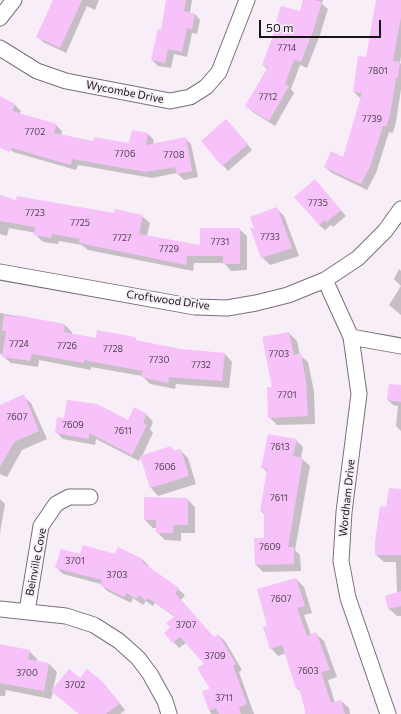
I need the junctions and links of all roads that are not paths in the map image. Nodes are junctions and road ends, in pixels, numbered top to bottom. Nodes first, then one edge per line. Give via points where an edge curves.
1 (14, 0) edge
2 (247, 0) edge
3 (0, 18) edge
4 (0, 48) edge
5 (401, 209) edge
6 (0, 272) edge
7 (325, 280) junction
8 (351, 337) junction
9 (401, 346) edge
10 (90, 496) dead end
11 (0, 608) edge
12 (27, 611) junction
13 (169, 714) edge
14 (388, 714) edge

1 - 3 street
2 - 4 street, Wycombe Drive via 219,72 206,87 190,97 170,101 66,81 37,70
5 - 7 street, Croftwood Drive via 384,232 358,258
6 - 7 street, Croftwood Drive via 195,307 227,308 256,304 288,295
7 - 8 street, Wordham Drive
8 - 9 street
8 - 14 street, Wordham Drive via 360,394 344,512 341,561 348,598
10 - 12 street, Beinville Cove via 69,497 56,504 41,526
11 - 12 street
12 - 13 street via 66,616 94,625 119,640 150,674

